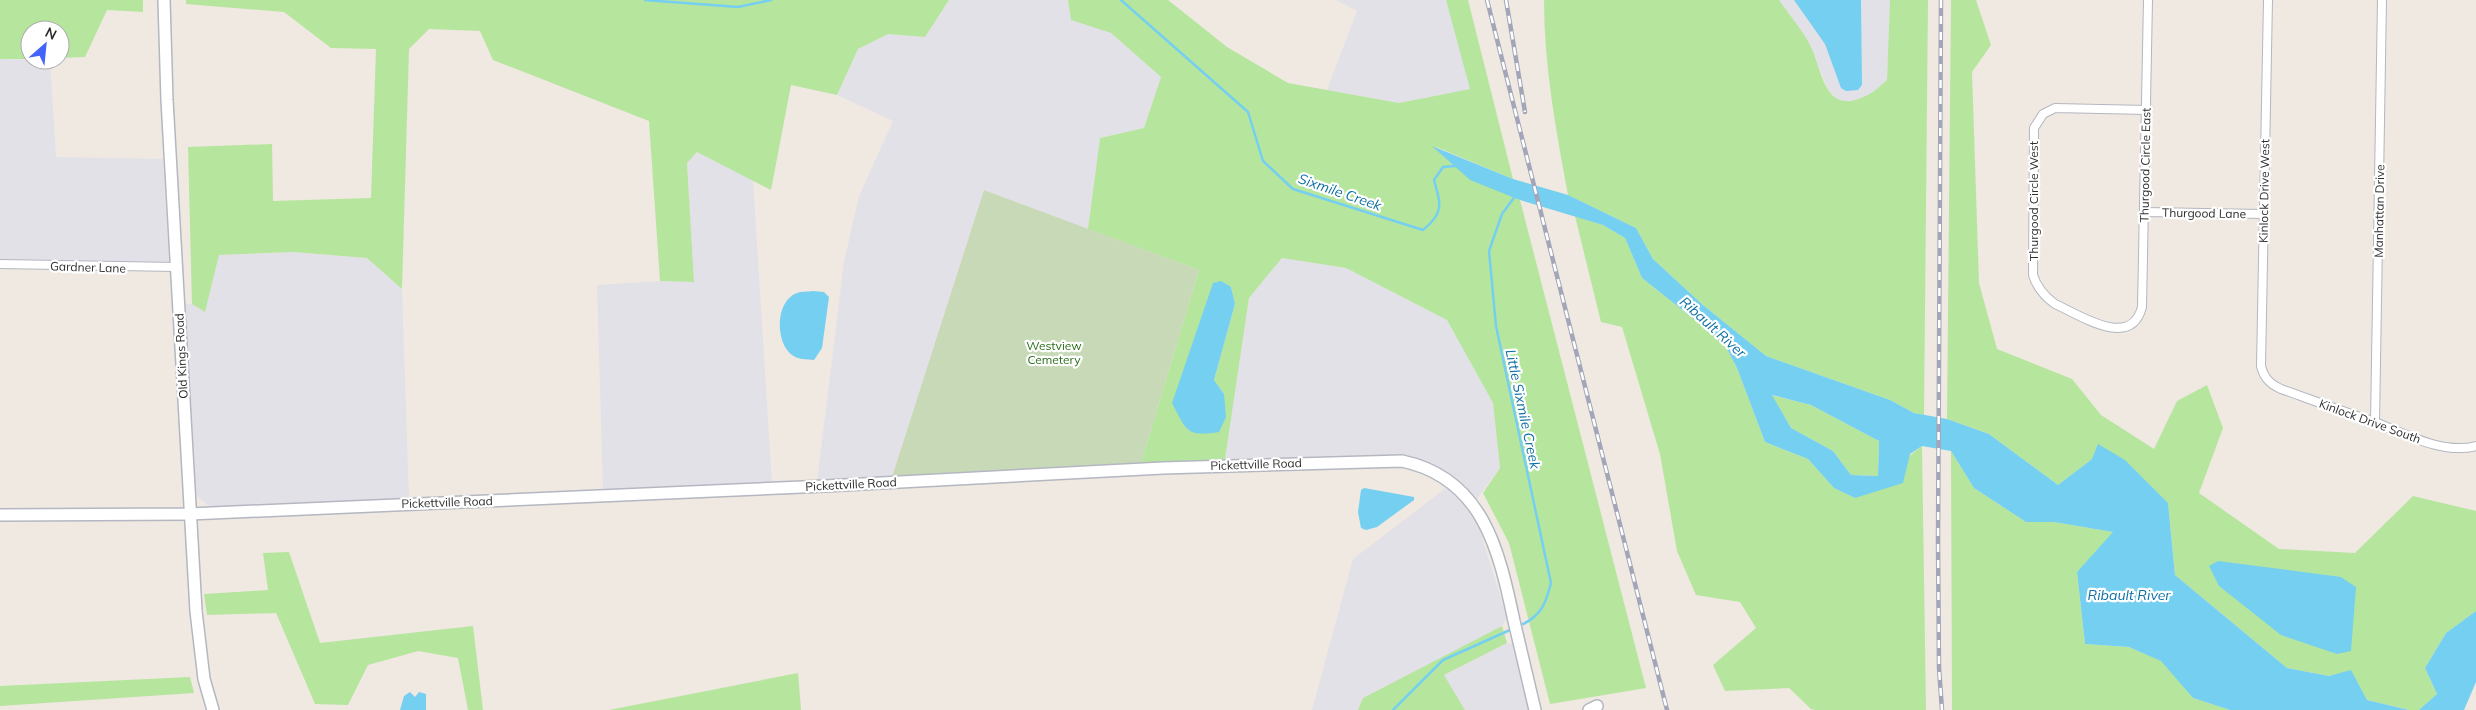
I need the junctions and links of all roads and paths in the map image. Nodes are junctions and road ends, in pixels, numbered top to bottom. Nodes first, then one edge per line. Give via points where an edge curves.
1 (164, 0) edge
2 (2148, 0) edge
3 (2268, 0) edge
4 (2382, 0) edge
5 (2147, 110) junction
6 (2144, 212) junction
7 (2264, 214) junction
8 (0, 264) edge
9 (177, 267) junction
10 (2130, 326) joint
11 (2268, 380) joint
12 (2375, 422) junction
13 (2476, 446) edge
14 (190, 514) junction
15 (0, 516) edge
16 (213, 710) edge
17 (1535, 710) edge

1 - 9 street, Old Kings Road
2 - 5 street, Thurgood Circle East
3 - 7 street, Kinlock Drive West
4 - 12 street, Manhattan Drive
5 - 6 street, Thurgood Circle East
5 - 10 street, Thurgood Circle West via 2055,108 2043,114 2034,128 2033,275 2039,290 2055,304 2109,328
6 - 7 street, Thurgood Lane
6 - 10 street, Thurgood Circle East via 2142,307
7 - 11 street, Kinlock Drive West via 2261,366
8 - 9 street, Gardner Lane
9 - 14 street, Old Kings Road
11 - 12 street, Kinlock Drive South via 2281,389
12 - 13 street, Kinlock Drive South via 2453,448
14 - 15 street, Pickettville Road
14 - 16 street, Old Kings Road via 199,644
14 - 17 street, Pickettville Road via 1163,468 1402,461 1450,481 1469,499 1484,521 1506,583

